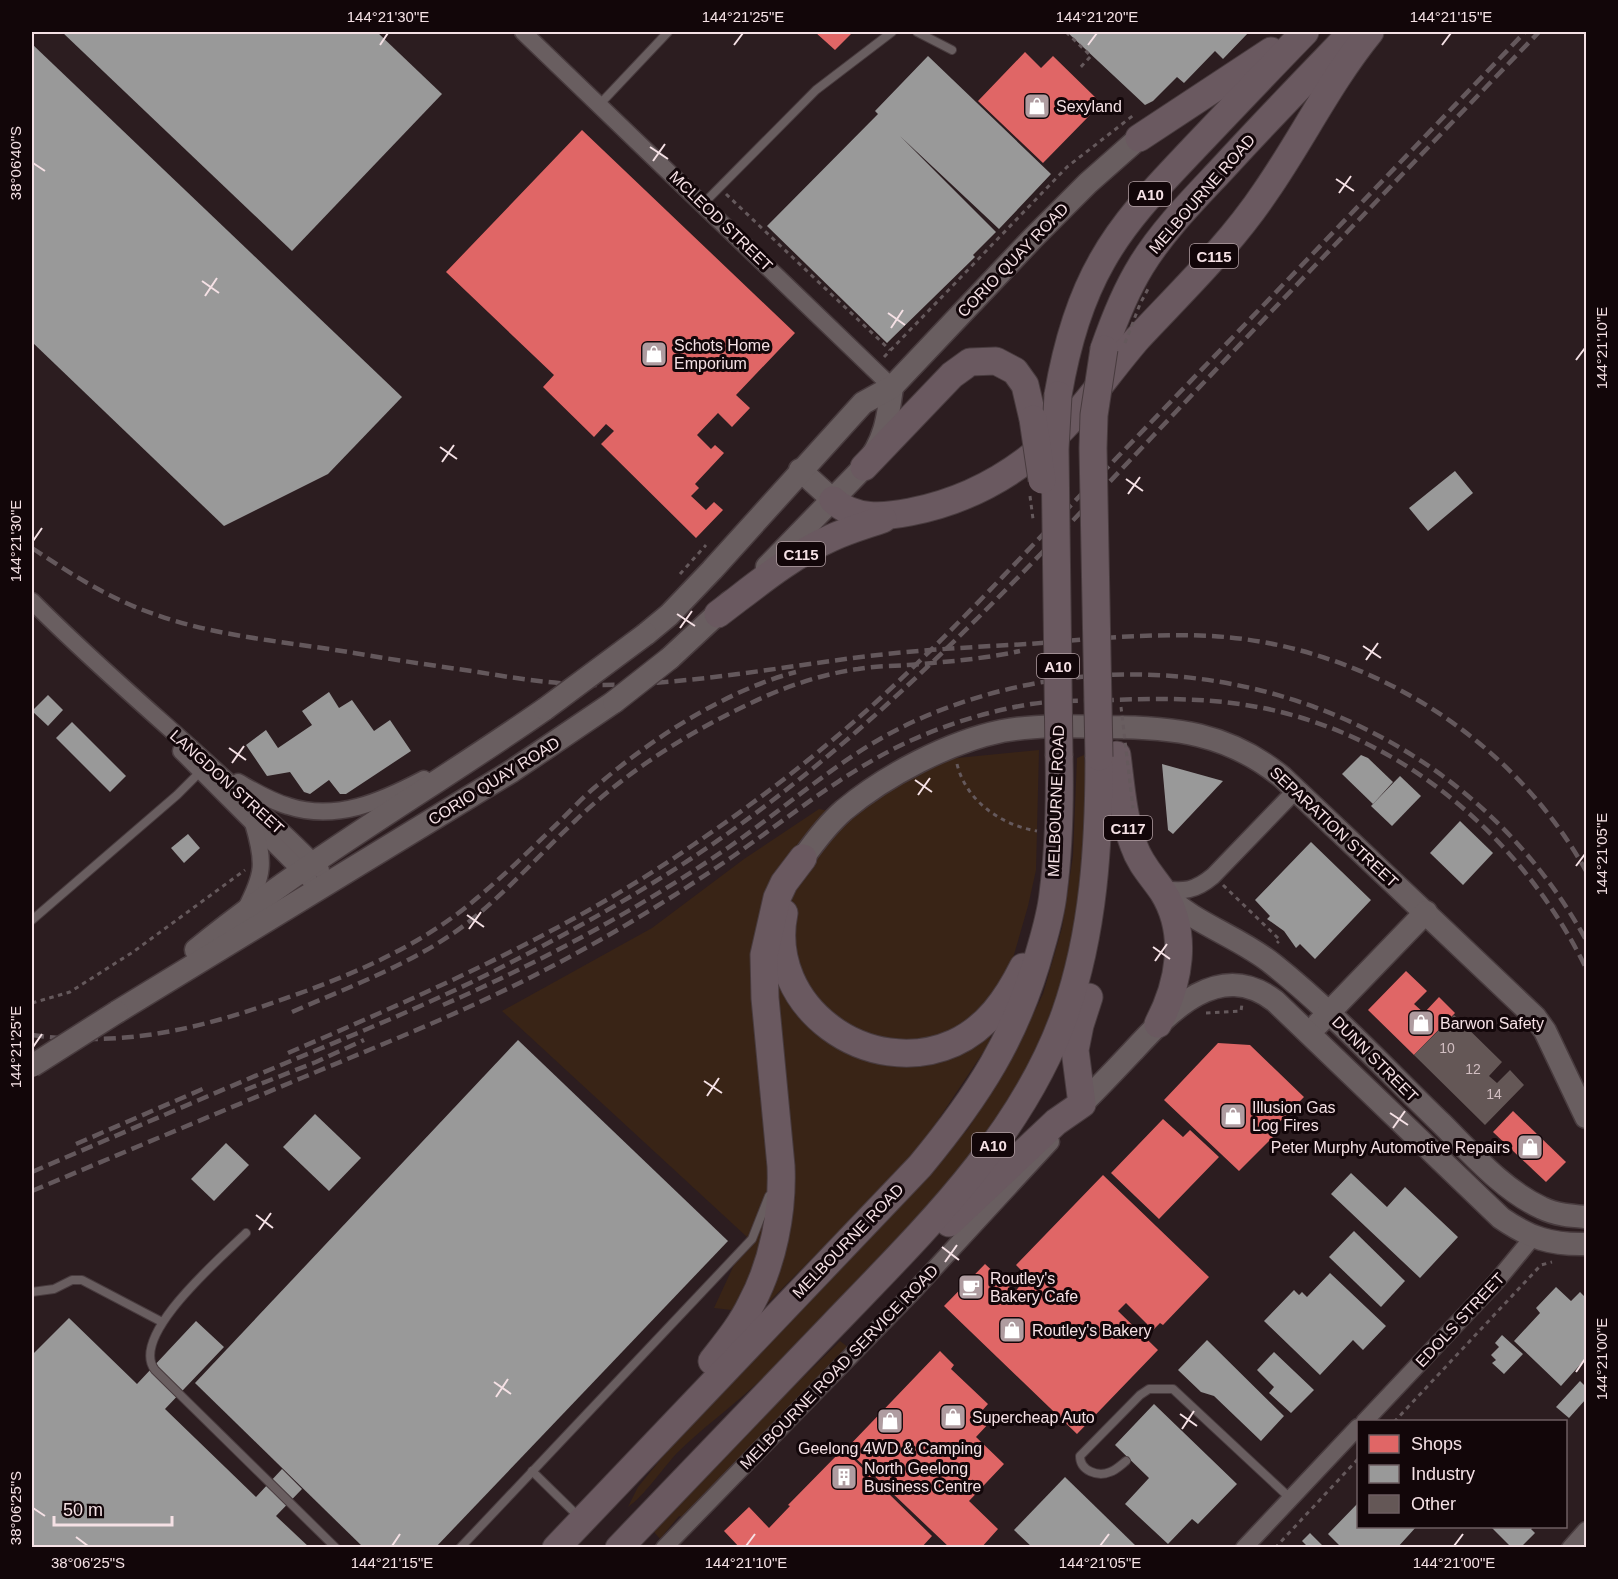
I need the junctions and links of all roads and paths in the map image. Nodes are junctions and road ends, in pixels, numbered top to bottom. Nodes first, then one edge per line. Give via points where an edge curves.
1 (523, 32) edge
2 (668, 32) edge
3 (892, 32) edge
4 (917, 32) edge
5 (1066, 32) edge
6 (1300, 32) edge
7 (1305, 32) edge
8 (1353, 32) edge
9 (1370, 32) edge
10 (952, 50) dead end
11 (1078, 70) dead end
12 (599, 105) junction
13 (1139, 138) joint
14 (719, 188) junction
15 (703, 204) junction
16 (1149, 287) dead end
17 (1114, 347) junction
18 (890, 350) dead end
19 (892, 387) junction
20 (864, 467) junction
21 (800, 471) junction
22 (833, 500) junction
23 (896, 514) junction
24 (1057, 576) junction
25 (32, 601) edge
26 (1095, 613) joint
27 (718, 614) junction
28 (1120, 704) dead end
29 (492, 745) junction
30 (1108, 756) junction
31 (207, 767) junction
32 (1296, 790) junction
33 (1098, 796) junction
34 (1133, 808) dead end
35 (252, 822) junction
36 (803, 858) junction
37 (308, 867) junction
38 (324, 884) junction
39 (1162, 891) junction
40 (1053, 896) junction
41 (244, 911) junction
42 (1426, 912) junction
43 (32, 920) edge
44 (1245, 985) junction
45 (117, 1012) junction
46 (1198, 1013) dead end
47 (1328, 1013) junction
48 (1158, 1024) junction
49 (1308, 1033) junction
50 (32, 1066) edge
51 (1082, 1104) junction
52 (1587, 1117) edge
53 (781, 1162) junction
54 (1543, 1209) junction
55 (1587, 1217) edge
56 (246, 1233) dead end
57 (1533, 1237) junction
58 (1587, 1244) edge
59 (1557, 1261) dead end
60 (879, 1277) junction
61 (32, 1292) edge
62 (162, 1322) junction
63 (1366, 1420) edge
64 (1396, 1420) edge
65 (1357, 1430) edge
66 (649, 1450) junction
67 (1126, 1461) dead end
68 (1357, 1461) edge
69 (532, 1471) junction
70 (1291, 1499) junction
71 (586, 1517) junction
72 (1587, 1530) edge
73 (622, 1546) edge
74 (336, 1548) edge
75 (460, 1548) edge
76 (556, 1548) edge
77 (664, 1548) edge
78 (1245, 1548) edge
79 (1275, 1548) edge
80 (1570, 1548) edge

1 - 12 street, MCLEOD STREET
2 - 12 lane
3 - 14 lane via 816,90
4 - 10 lane
5 - 11 path via 1091,56
6 - 13 highway, C115
7 - 24 highway, MELBOURNE ROAD / A10, bridge via 1148,197 1097,270 1075,320 1058,395
8 - 17 highway, MELBOURNE ROAD / A10 via 1158,241 1114,321
9 - 23 highway, C115 via 1243,223 1049,441 997,482 931,508
12 - 15 street, MCLEOD STREET
13 - 19 main road, CORIO QUAY ROAD / C115 via 1056,214
14 - 15 lane
14 - 18 path
15 - 19 street, MCLEOD STREET
16 - 17 path, bridge
17 - 26 highway, MELBOURNE ROAD / A10, bridge via 1094,415
19 - 20 main road, CORIO QUAY ROAD via 886,429
19 - 21 main road, CORIO QUAY ROAD / C115 via 863,403
20 - 22 main road, CORIO QUAY ROAD / C115
20 - 24 highway, C115, bridge via 951,375 970,362 996,361 1015,371 1025,385 1033,419
21 - 22 main road
21 - 29 main road, CORIO QUAY ROAD / C115, bridge via 669,615
22 - 23 highway via 856,513
22 - 27 main road, CORIO QUAY ROAD / C115
23 - 27 highway, C115 via 812,547
24 - 40 highway, MELBOURNE ROAD / A10, bridge via 1058,844
25 - 31 street, LANGDON STREET
26 - 30 highway, C117, bridge
27 - 38 main road, CORIO QUAY ROAD / C115, bridge via 615,702 512,771
28 - 34 path, bridge
29 - 31 street via 385,798 325,813 287,806
29 - 37 main road, CORIO QUAY ROAD / C115
30 - 33 highway, A10
30 - 39 highway, C117 via 1133,845
31 - 35 street, LANGDON STREET
31 - 37 street, LANGDON STREET
31 - 43 lane
32 - 36 main road, SEPARATION STREET via 1252,755 1191,733 1143,727 1001,731 925,759 892,777 844,810
32 - 39 street via 1197,888
32 - 42 main road, SEPARATION STREET
33 - 51 highway via 1109,897 1103,943 1076,1040
33 - 60 highway, A10 via 1085,945 1053,1044 1020,1106 981,1162
35 - 37 street, LANGDON STREET
35 - 41 street via 262,866
36 - 40 highway via 783,919 782,938 791,977 810,1010 825,1024 855,1044 892,1054 941,1048 986,1022 1018,978
36 - 53 highway via 777,898 764,955
37 - 38 street, LANGDON STREET
37 - 41 main road, CORIO QUAY ROAD / C115
38 - 45 main road, CORIO QUAY ROAD / C115
39 - 47 main road, DUNN STREET / C117 via 1182,910 1263,956
39 - 48 highway via 1174,918 1180,951 1177,974
40 - 66 highway, MELBOURNE ROAD / A10 via 1023,1006 965,1108 920,1166
41 - 45 main road, CORIO QUAY ROAD / C115
42 - 47 main road
42 - 52 main road, SEPARATION STREET via 1540,1023
44 - 46 path via 1240,1011
44 - 48 main road via 1198,994
44 - 49 main road, DUNN STREET via 1266,994
45 - 50 main road, CORIO QUAY ROAD / C115, bridge
47 - 49 main road
47 - 54 main road, DUNN STREET / C117 via 1498,1178
48 - 51 main road, MELBOURNE ROAD SERVICE ROAD
49 - 57 main road, DUNN STREET via 1486,1204
51 - 60 highway via 1056,1122 947,1226
51 - 77 street, MELBOURNE ROAD SERVICE ROAD via 944,1260
53 - 66 highway via 776,1229 752,1304
53 - 69 lane via 752,1239
54 - 55 main road, DUNN STREET / C117
54 - 57 main road, EDOLS STREET
56 - 62 lane
57 - 58 main road, DUNN STREET
57 - 63 street, EDOLS STREET via 1496,1282
59 - 64 path via 1541,1265
60 - 73 highway, A10
61 - 62 lane via 82,1280
62 - 74 lane via 150,1350 152,1366
65 - 70 street
66 - 71 highway, MELBOURNE ROAD / A10
67 - 70 lane via 1112,1472 1098,1473 1085,1468 1080,1456 1140,1395 1149,1389 1173,1389
68 - 79 path
69 - 71 lane
69 - 75 lane
70 - 78 street
71 - 73 highway
71 - 76 highway, MELBOURNE ROAD / A10
72 - 80 street

